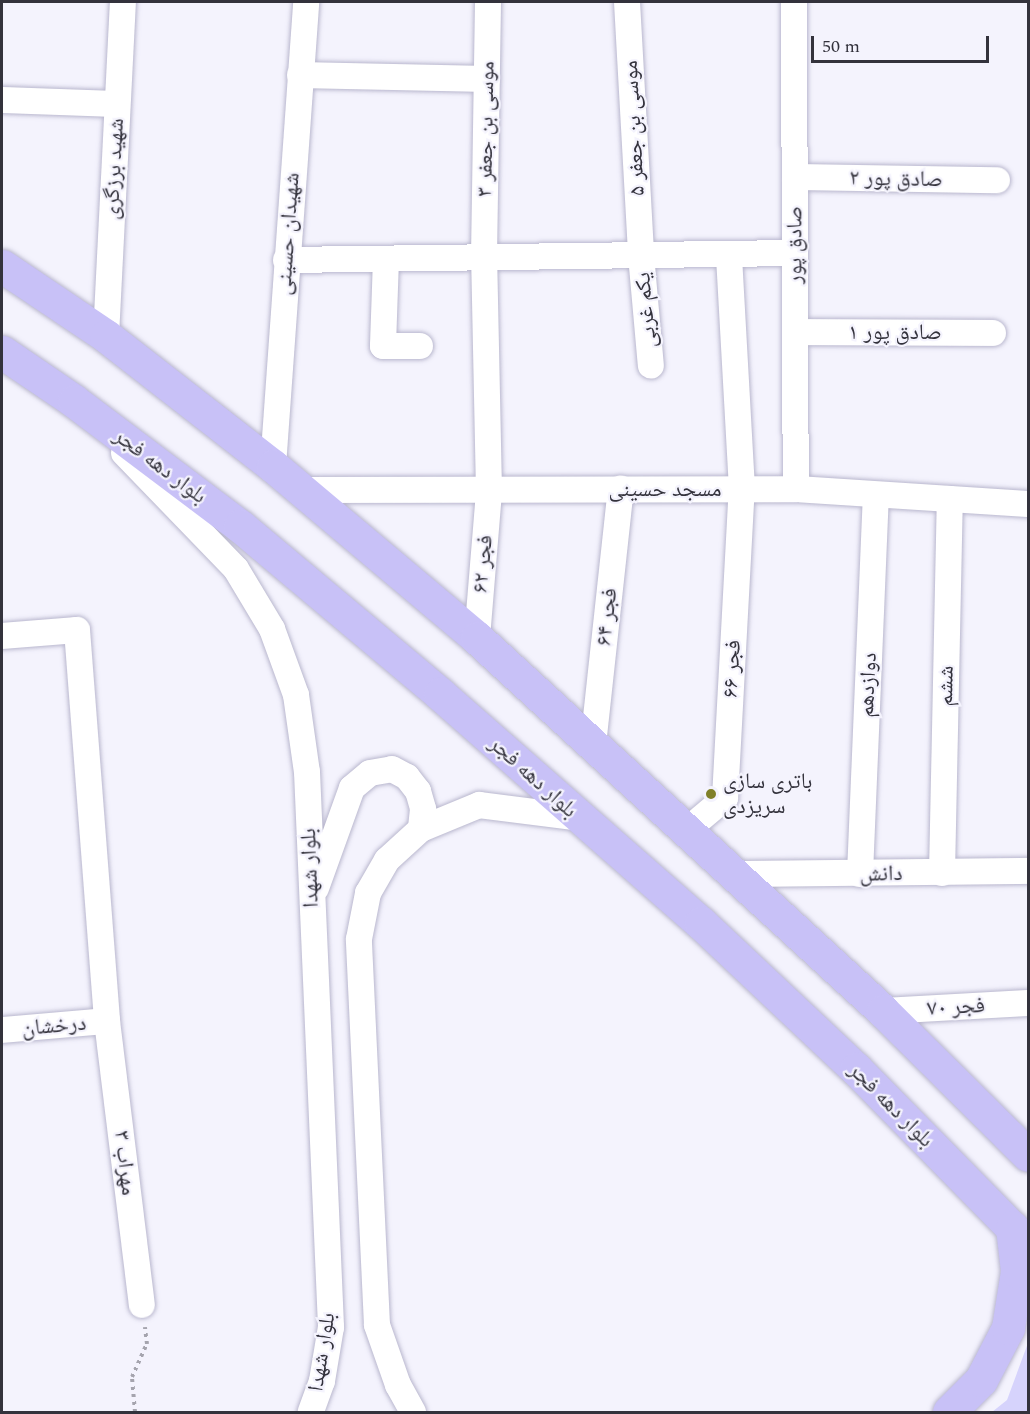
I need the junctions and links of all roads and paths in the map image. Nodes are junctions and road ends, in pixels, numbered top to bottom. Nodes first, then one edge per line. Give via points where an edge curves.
1 (123, 2) edge
2 (306, 2) edge
3 (488, 2) edge
4 (627, 2) edge
5 (795, 2) edge
6 (300, 75) junction
7 (487, 79) junction
8 (2, 100) edge
9 (117, 105) junction
10 (795, 177) junction
11 (997, 180) dead end
12 (795, 253) junction
13 (729, 254) junction
14 (641, 255) junction
15 (484, 257) junction
16 (386, 259) junction
17 (286, 260) junction
18 (2, 266) edge
19 (796, 332) junction
20 (993, 333) dead end
21 (106, 336) junction
22 (420, 346) dead end
23 (2, 352) edge
24 (651, 366) dead end
25 (74, 400) junction
26 (273, 466) junction
27 (621, 489) junction
28 (742, 489) junction
29 (796, 489) junction
30 (302, 490) junction
31 (489, 490) junction
32 (876, 495) junction
33 (950, 499) junction
34 (1029, 504) edge
35 (2, 636) edge
36 (477, 638) junction
37 (593, 745) junction
38 (580, 818) junction
39 (421, 829) junction
40 (686, 831) junction
41 (1029, 871) edge
42 (942, 873) junction
43 (733, 874) junction
44 (860, 874) junction
45 (311, 901) junction
46 (1029, 1003) edge
47 (883, 1011) junction
48 (107, 1021) junction
49 (2, 1030) edge
50 (1029, 1155) edge
51 (1020, 1236) edge
52 (142, 1305) joint
53 (135, 1413) edge
54 (311, 1413) edge
55 (413, 1413) edge
56 (949, 1413) edge

1 - 9 street, شهید برزگری
2 - 6 street, شهیدان حسینی
3 - 7 street, موسی بن جعفر ۳
4 - 14 street, موسی بن جعفر ۵
5 - 10 street, صادق پور
6 - 7 street
6 - 17 street, شهیدان حسینی
7 - 15 street, موسی بن جعفر ۳
8 - 9 street
9 - 21 street, شهید برزگری
10 - 11 street, صادق پور ۲
10 - 12 street, صادق پور
12 - 13 street
12 - 19 street, صادق پور
13 - 14 street
13 - 28 street, فجر ۶۶
14 - 15 street
14 - 24 street, یکم غربی
15 - 16 street
15 - 31 street, موسی بن جعفر ۳
16 - 17 street
16 - 22 street via 383,346
17 - 26 street, شهیدان حسینی
18 - 21 main road
19 - 20 street, صادق پور ۱
19 - 29 street, صادق پور
21 - 26 main road
23 - 25 main road, بلوار دهه فجر
25 - 38 main road, بلوار دهه فجر via 240,526
25 - 45 street, بلوار شهدا via 236,569 272,629 298,706 307,772
26 - 30 main road
27 - 28 street, مسجد حسینی
27 - 31 street, مسجد حسینی
27 - 37 street, فجر ۶۴
28 - 29 street, مسجد حسینی
28 - 40 street, فجر ۶۶ via 724,798
29 - 32 street, مسجد حسینی
30 - 31 street, مسجد حسینی
30 - 36 main road
31 - 36 street, فجر ۶۲
32 - 33 street, مسجد حسینی
32 - 44 street, دوازدهم
33 - 34 street, مسجد حسینی
33 - 42 street, ششم
35 - 48 street, مهراب ۳ via 77,630
36 - 37 main road
37 - 40 main road
38 - 39 street via 479,806
38 - 51 main road, بلوار دهه فجر via 839,1053
39 - 45 street via 423,808 418,791 407,777 392,769 370,773 352,788
39 - 55 street via 387,860 368,893 359,939 377,1325 398,1385
40 - 43 main road
41 - 42 street, دانش
42 - 44 street, دانش
43 - 44 street, دانش
43 - 47 main road
45 - 54 street, بلوار شهدا via 331,1328 322,1382
46 - 47 street, فجر ۷۰
47 - 50 main road
48 - 49 street, درخشان
48 - 52 street, مهراب ۳
51 - 56 main road via 1008,1328 981,1380
52 - 53 path via 147,1344 132,1377

